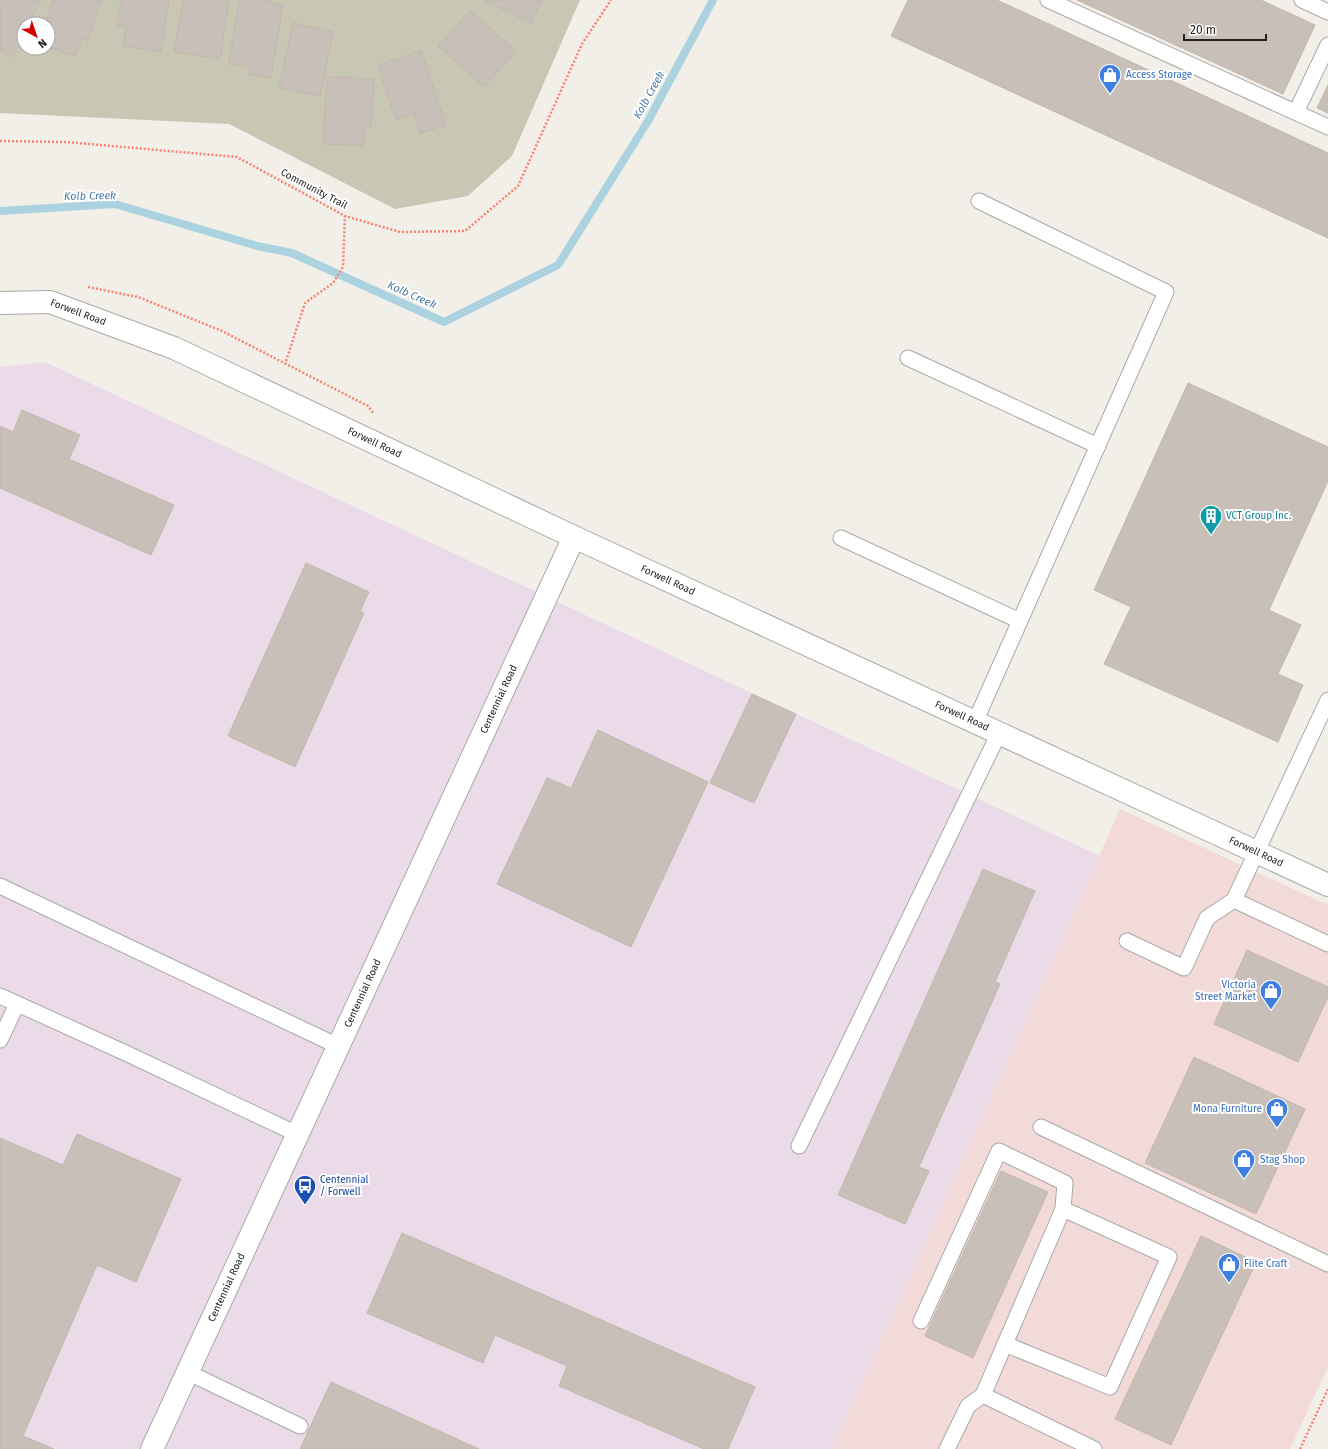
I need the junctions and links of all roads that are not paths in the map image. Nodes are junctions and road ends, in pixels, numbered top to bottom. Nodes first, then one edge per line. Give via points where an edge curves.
1 (1048, 0) edge
2 (1302, 0) edge
3 (1328, 12) edge
4 (1328, 45) edge
5 (1296, 112) junction
6 (1328, 127) edge
7 (979, 201) dead end
8 (0, 303) edge
9 (908, 358) dead end
10 (1098, 446) junction
11 (574, 537) junction
12 (841, 538) dead end
13 (1020, 621) junction
14 (1328, 700) edge
15 (975, 722) junction
16 (999, 733) junction
17 (1256, 852) junction
18 (1328, 885) edge
19 (0, 886) edge
20 (1234, 900) junction
21 (1127, 941) dead end
22 (1328, 944) edge
23 (0, 996) edge
24 (17, 1004) junction
25 (0, 1040) edge
26 (338, 1046) junction
27 (1041, 1127) dead end
28 (297, 1134) junction
29 (799, 1146) dead end
30 (1063, 1209) junction
31 (1328, 1264) edge
32 (921, 1321) dead end
33 (1005, 1344) junction
34 (187, 1372) junction
35 (983, 1395) junction
36 (300, 1426) dead end
37 (152, 1449) edge
38 (946, 1449) edge
39 (1094, 1449) edge

1 - 5 lane
2 - 3 lane
4 - 5 lane
5 - 6 lane
7 - 10 lane via 1166,292
8 - 11 street, Forwell Road via 50,302 174,348
9 - 10 lane
10 - 13 lane
11 - 15 street, Forwell Road
11 - 26 street, Centennial Road
12 - 13 lane
13 - 15 lane
14 - 17 lane
15 - 16 street, Forwell Road
16 - 17 street, Forwell Road
16 - 29 lane
17 - 18 street, Forwell Road
17 - 20 lane
19 - 26 lane
20 - 21 lane via 1207,918 1184,968
20 - 22 lane
23 - 24 lane
24 - 25 lane
24 - 28 lane
26 - 28 street, Centennial Road
27 - 31 lane
28 - 34 street, Centennial Road
30 - 32 lane via 1065,1183 999,1151
30 - 33 lane
30 - 33 lane via 1169,1257 1110,1387
33 - 35 lane
34 - 36 lane
34 - 37 street, Centennial Road
35 - 38 lane via 968,1406
35 - 39 lane

